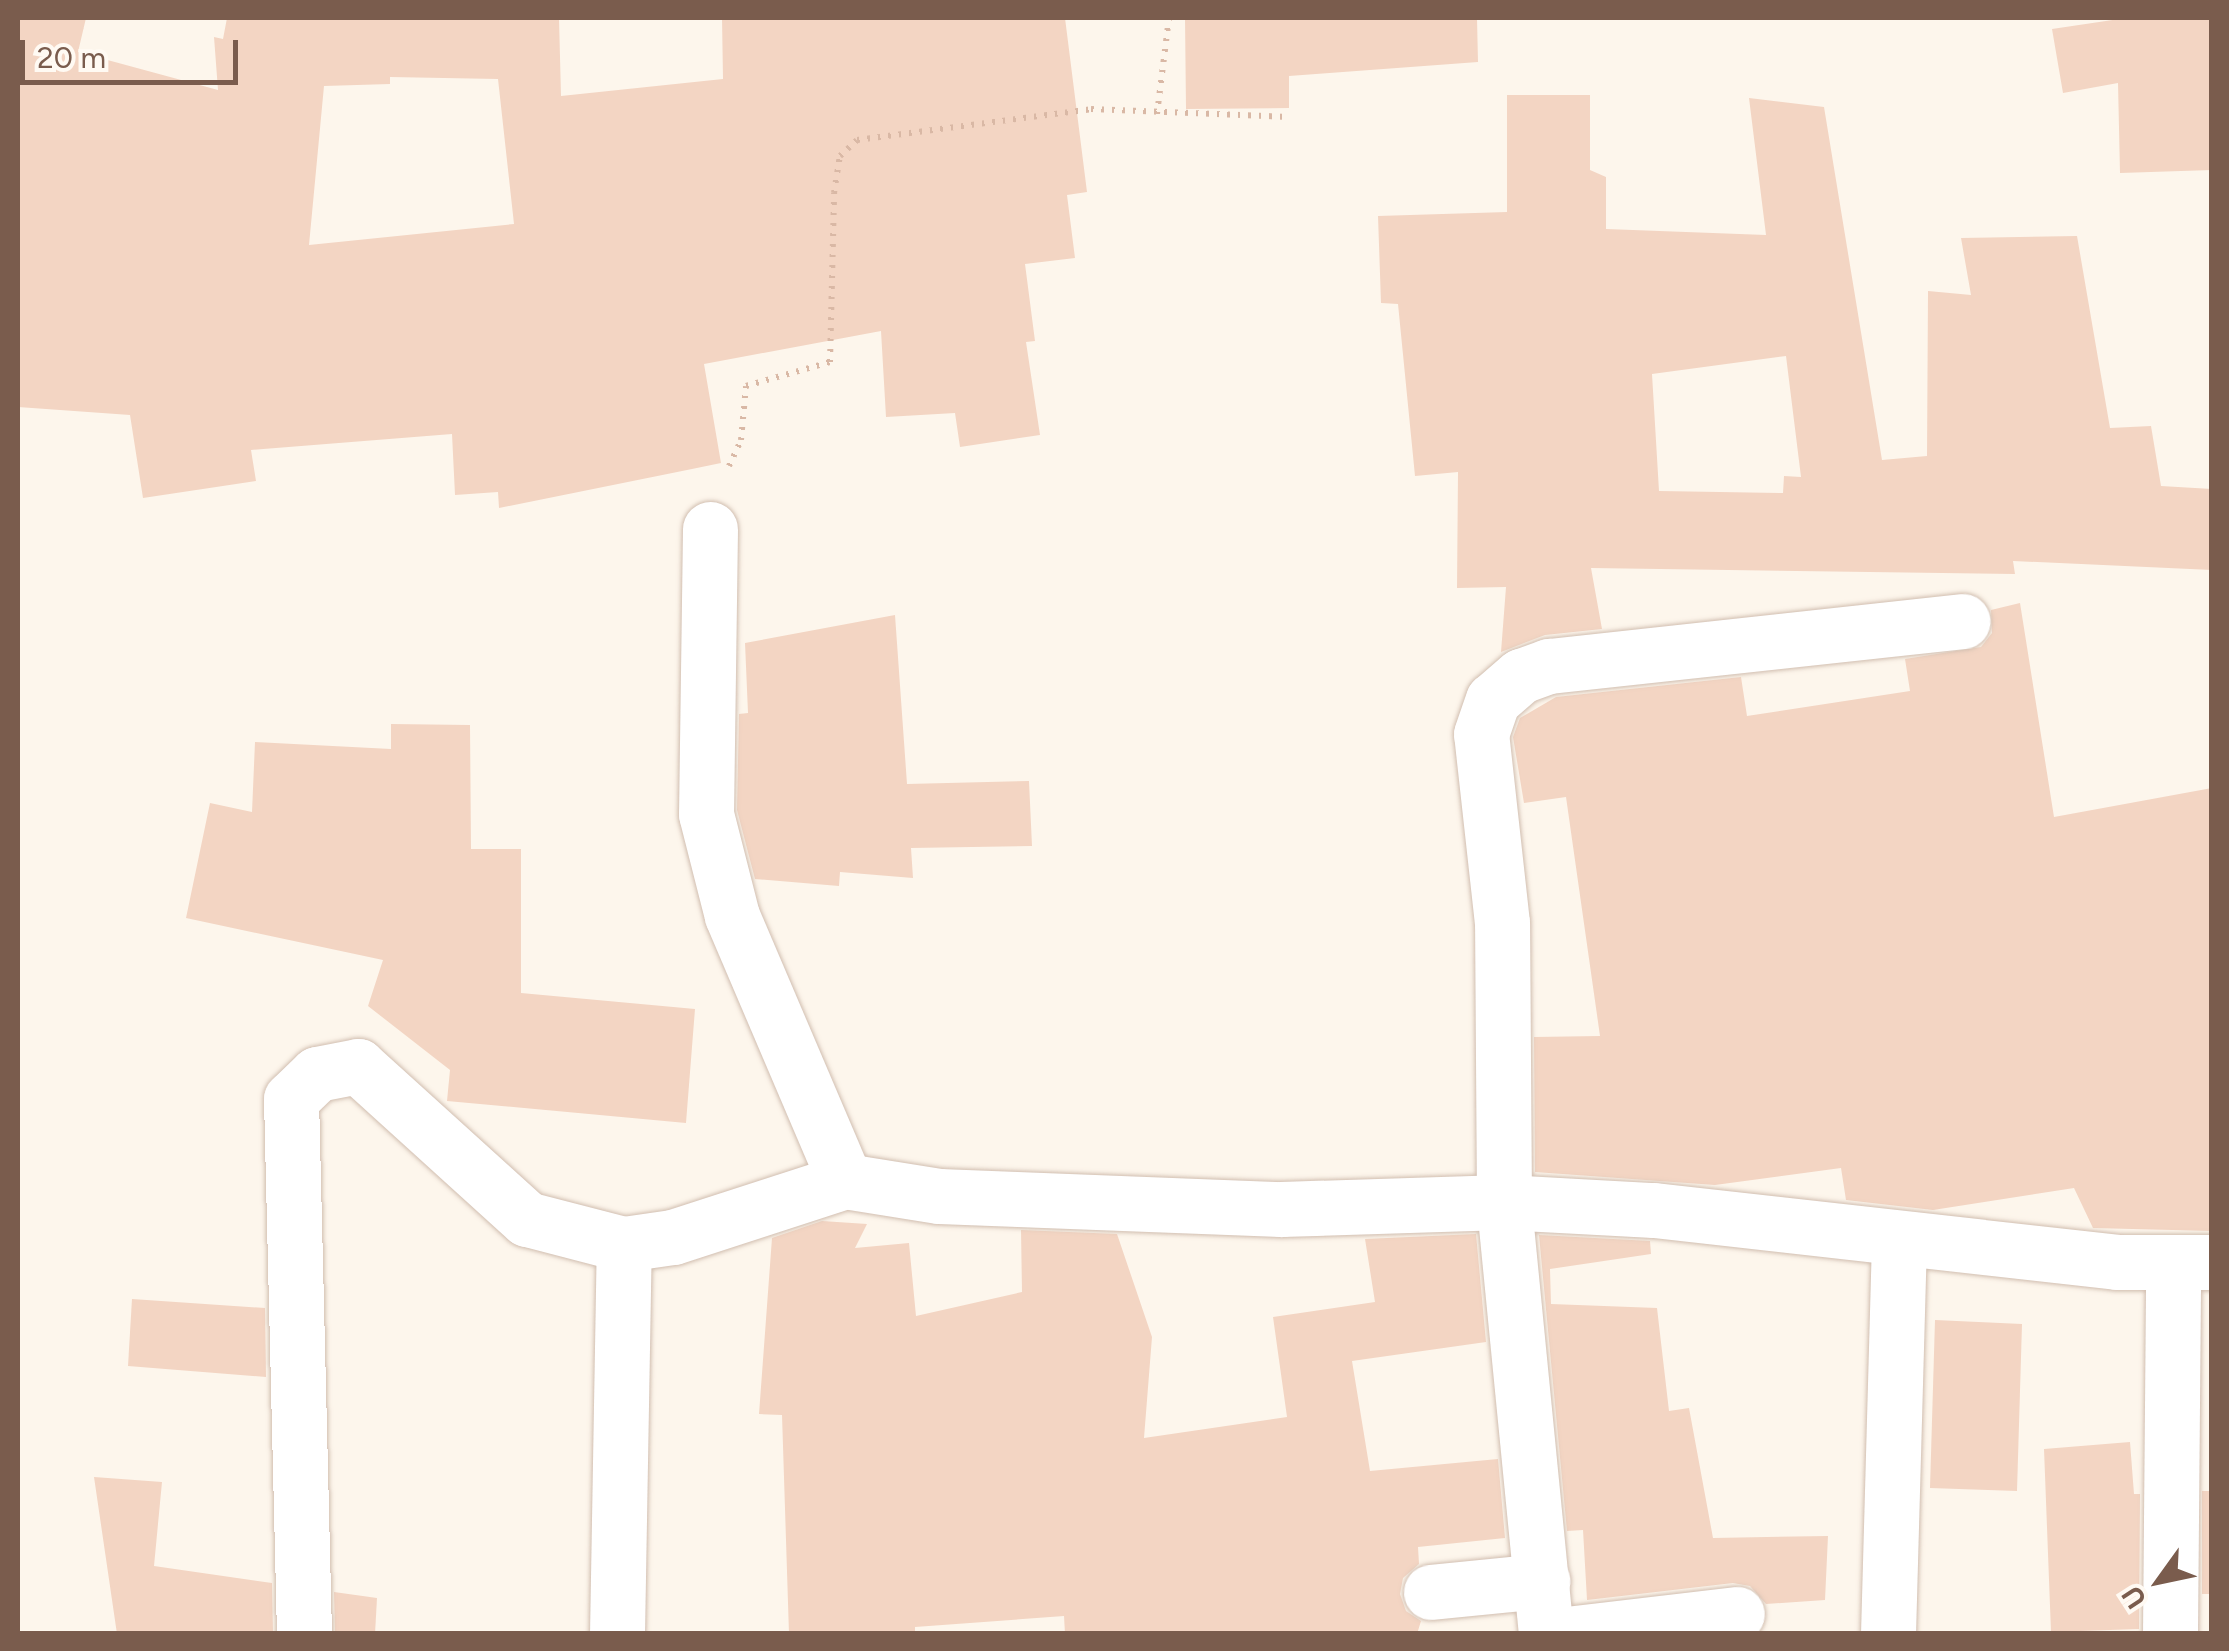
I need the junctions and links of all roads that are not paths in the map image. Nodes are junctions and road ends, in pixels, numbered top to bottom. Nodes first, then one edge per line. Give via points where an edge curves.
1 (710, 528) road end
2 (1963, 620) dead end
3 (845, 1181) junction
4 (1504, 1202) junction
5 (1899, 1238) junction
6 (624, 1244) junction
7 (2192, 1263) edge
8 (1432, 1592) dead end
9 (1544, 1607) edge
10 (1737, 1614) dead end
11 (304, 1634) edge
12 (617, 1634) edge
13 (1566, 1634) edge
14 (1888, 1634) edge
15 (2170, 1634) edge

1 - 3 street via 706,814 732,916
2 - 4 street via 1549,666 1521,676 1493,700 1480,734 1502,923
3 - 4 street via 939,1196 1281,1209
3 - 6 street via 673,1236
4 - 5 street via 1654,1210
4 - 9 street
5 - 7 street
5 - 14 street
6 - 11 street via 526,1220 358,1066 316,1074 291,1099
6 - 12 street
7 - 15 street
8 - 9 street
10 - 13 street

